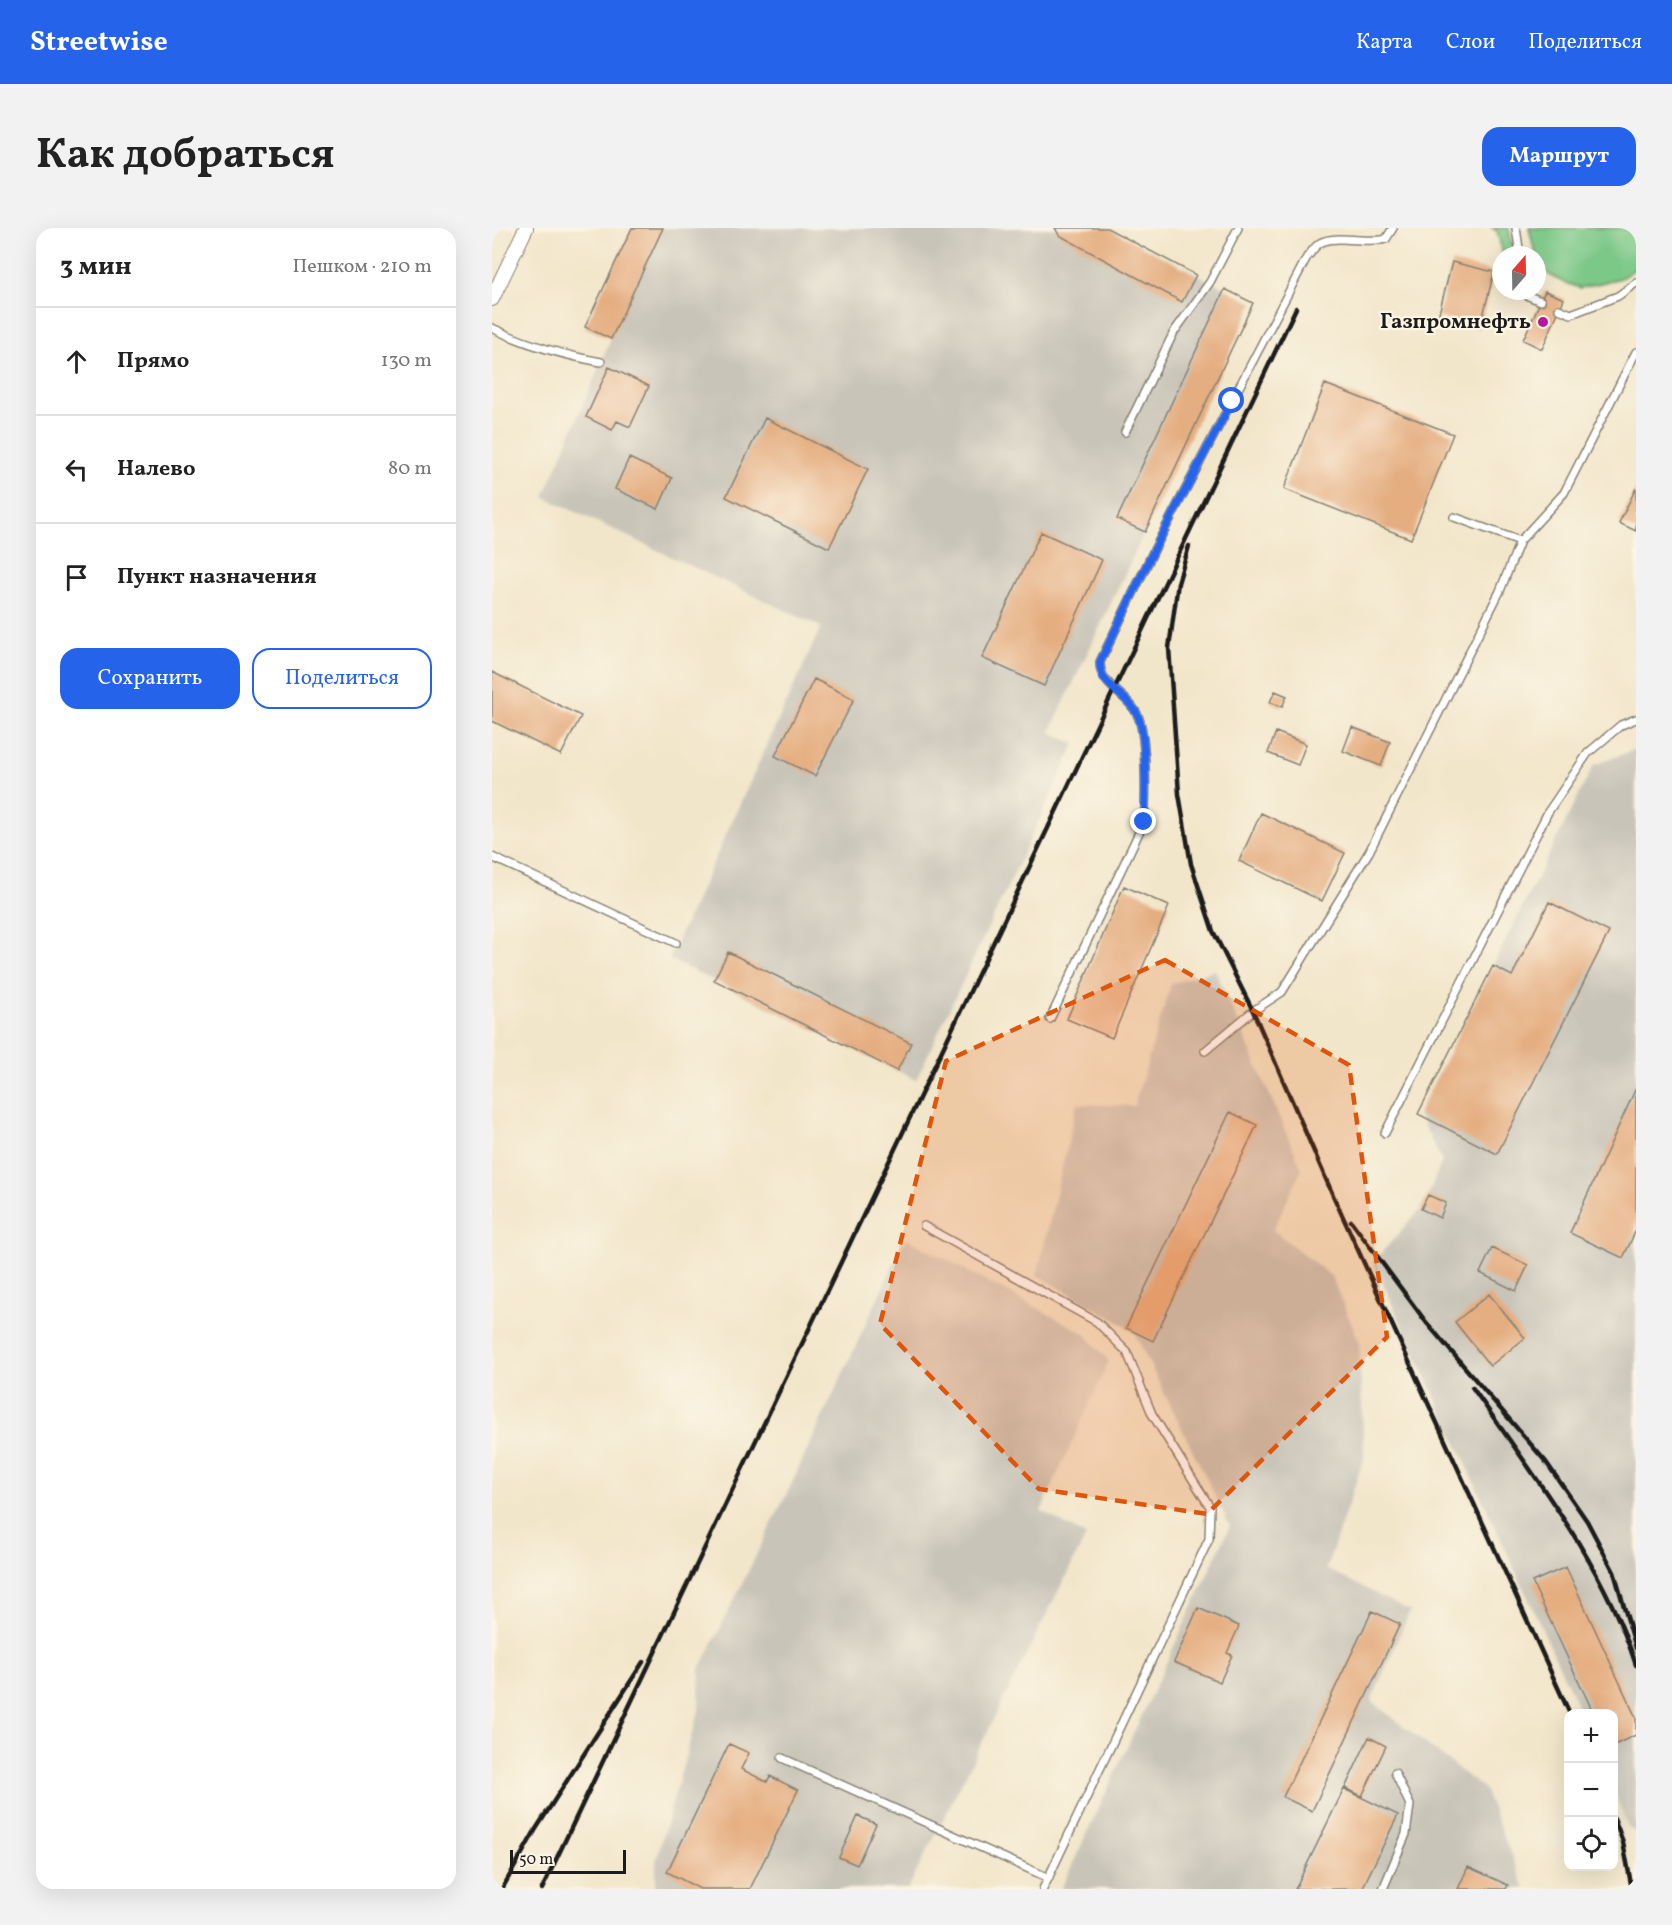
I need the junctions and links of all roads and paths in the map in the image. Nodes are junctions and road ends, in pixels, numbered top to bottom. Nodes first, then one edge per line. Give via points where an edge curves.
1 (526, 228) edge
2 (1238, 228) edge
3 (1393, 228) edge
4 (1516, 228) edge
5 (1519, 246) edge
6 (1636, 283) edge
7 (492, 299) edge
8 (1559, 309) dead end
9 (492, 328) edge
10 (1636, 352) edge
11 (602, 362) dead end
12 (1125, 432) dead end
13 (1454, 517) dead end
14 (1520, 541) junction
15 (1636, 719) edge
16 (492, 857) edge
17 (676, 943) dead end
18 (1050, 1019) dead end
19 (1205, 1051) dead end
20 (1385, 1133) dead end
21 (924, 1226) dead end
22 (782, 1758) dead end
23 (1395, 1773) dead end
24 (1049, 1878) junction
25 (1043, 1889) edge
26 (1383, 1889) edge

1 - 7 street
2 - 12 lane via 1210,282 1174,332
3 - 18 lane via 1386,239 1376,242 1319,243 1307,257 1100,662 1105,681 1137,714 1146,804 1144,822
4 - 5 lane
6 - 8 lane via 1618,296 1571,314
9 - 11 lane via 551,351
10 - 14 lane via 1564,493
13 - 14 lane
14 - 19 lane via 1500,591 1369,852 1282,992
15 - 20 lane via 1621,725 1588,753 1548,812
16 - 17 lane
21 - 24 lane via 1097,1322 1126,1352 1152,1414 1210,1507 1209,1539
22 - 24 lane
23 - 26 lane via 1410,1805 1406,1834
24 - 25 lane

